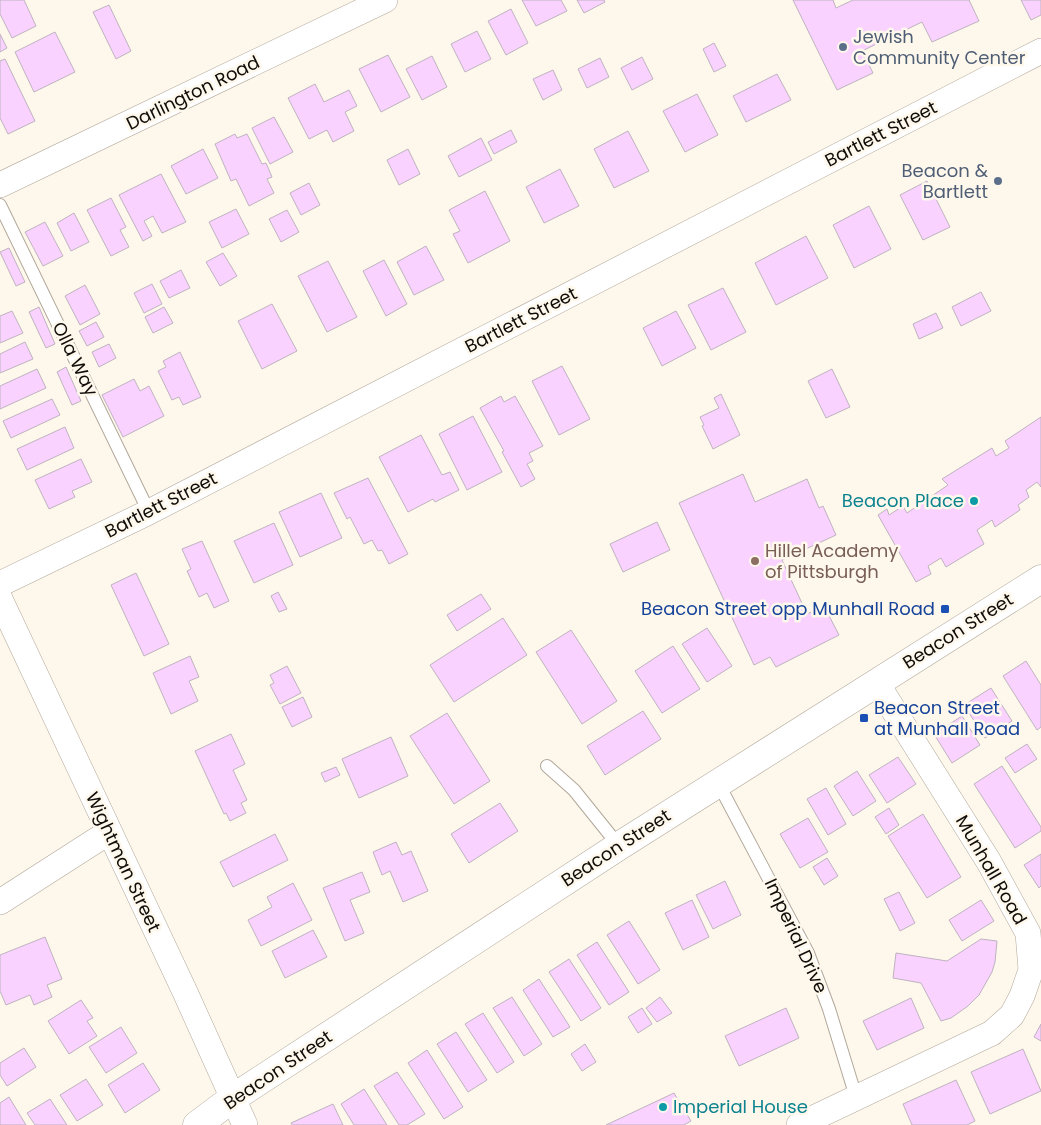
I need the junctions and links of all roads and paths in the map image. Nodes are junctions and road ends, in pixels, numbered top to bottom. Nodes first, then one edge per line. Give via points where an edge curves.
1 (385, 0) edge
2 (1041, 51) edge
3 (0, 185) edge
4 (0, 205) edge
5 (149, 512) junction
6 (1041, 579) edge
7 (0, 584) edge
8 (0, 599) edge
9 (876, 682) junction
10 (547, 766) dead end
11 (718, 783) junction
12 (109, 832) junction
13 (619, 846) junction
14 (0, 902) edge
15 (856, 1097) junction
16 (233, 1098) junction
17 (197, 1125) edge
18 (244, 1125) edge
19 (799, 1125) edge

1 - 3 street, Darlington Road
2 - 5 street, Bartlett Street
4 - 5 lane, Olla Way
5 - 7 street, Bartlett Street
6 - 9 main road, Beacon Street
8 - 12 street, Wightman Street
9 - 11 main road, Beacon Street
9 - 15 street, Munhall Road via 989,862 1028,933 1031,970 1012,1014 992,1033
10 - 13 lane via 574,790
11 - 13 main road, Beacon Street
11 - 15 lane, Imperial Drive via 808,953
12 - 14 street
12 - 16 street, Wightman Street
13 - 16 main road, Beacon Street
15 - 19 street, Munhall Road
16 - 17 main road, Beacon Street
16 - 18 street, Wightman Street

